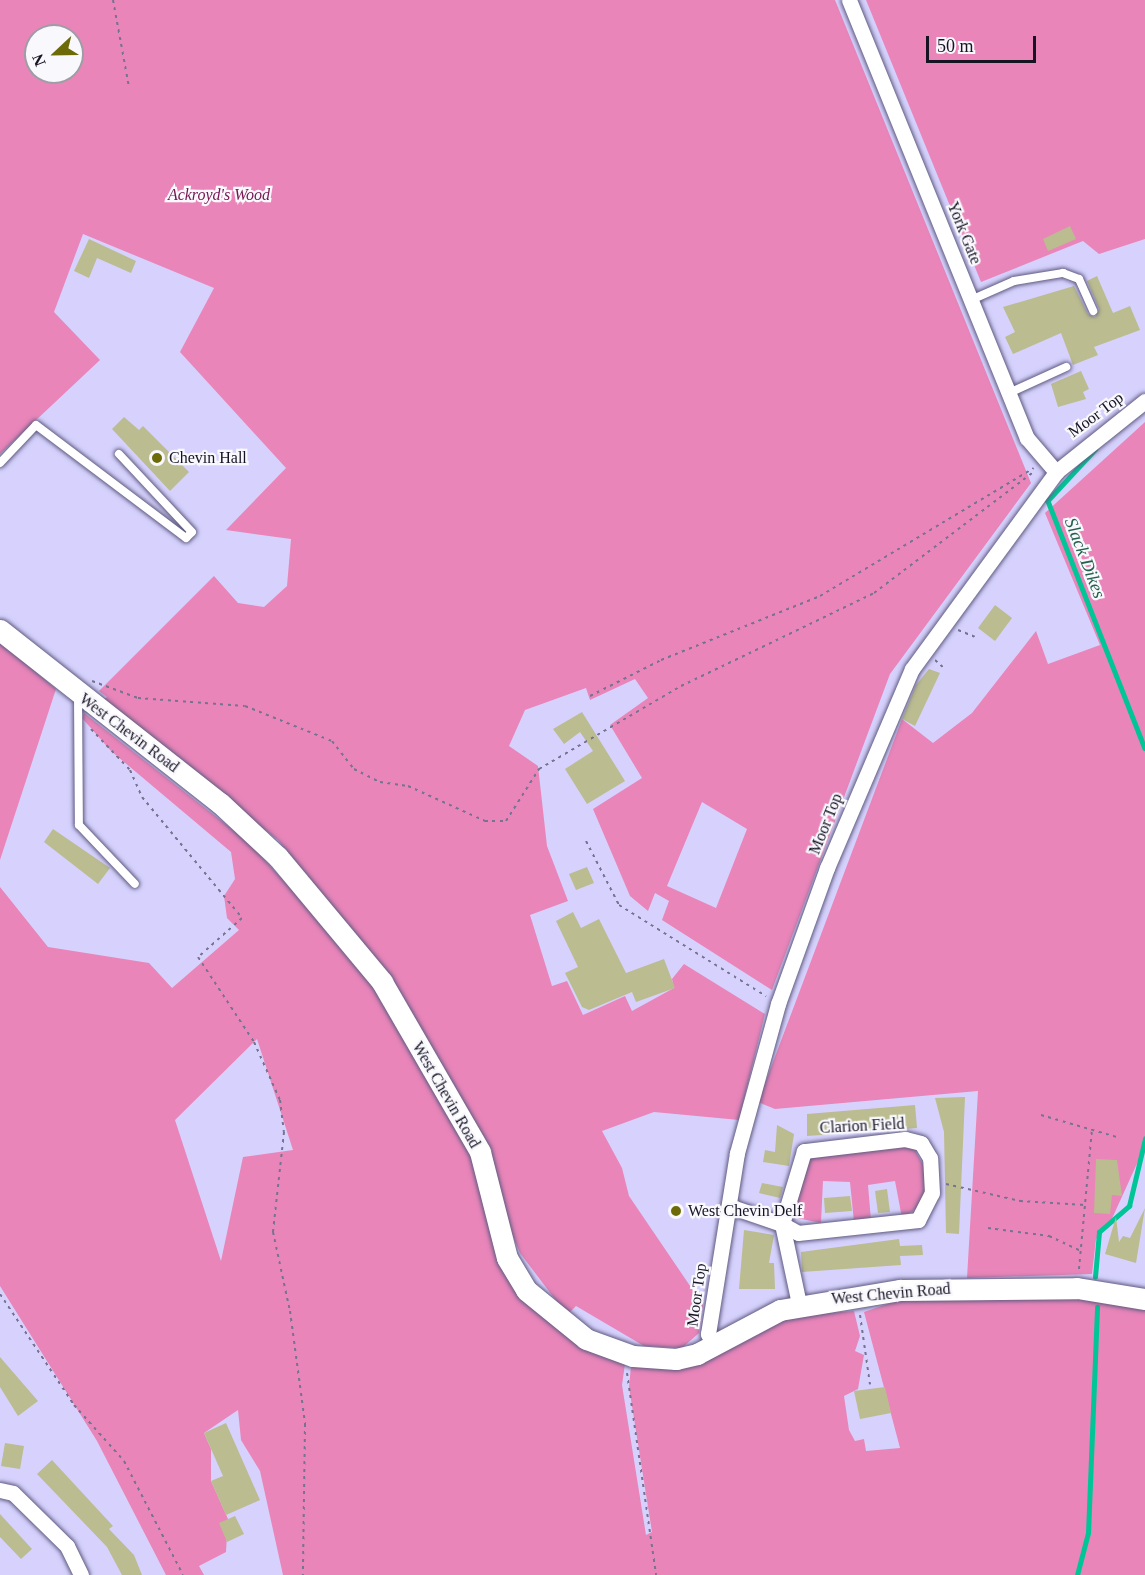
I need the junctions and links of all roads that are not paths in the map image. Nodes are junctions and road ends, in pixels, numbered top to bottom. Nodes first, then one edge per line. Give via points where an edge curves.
1 (849, 0) edge
2 (971, 300) junction
3 (1093, 311) dead end
4 (1066, 367) dead end
5 (1009, 393) junction
6 (1145, 401) edge
7 (119, 454) dead end
8 (0, 464) edge
9 (1048, 467) junction
10 (0, 630) edge
11 (78, 694) junction
12 (135, 884) dead end
13 (729, 1206) junction
14 (782, 1224) junction
15 (1144, 1296) edge
16 (799, 1305) junction
17 (714, 1344) junction
18 (0, 1490) edge
19 (81, 1575) edge

1 - 2 street, York Gate
2 - 3 lane via 1014,281 1063,273 1079,279
2 - 5 street, York Gate
4 - 5 lane
5 - 9 street, York Gate
6 - 9 street, Moor Top
7 - 8 lane via 192,532 186,538 36,425
9 - 13 street, Moor Top via 912,669 827,868 778,1004 737,1153
10 - 11 street, West Chevin Road
11 - 12 lane via 79,825
11 - 17 street, West Chevin Road via 220,803 278,857 381,982 480,1152 507,1258 526,1290 586,1339 633,1356 676,1359
13 - 14 street
13 - 17 street, Moor Top via 708,1334
14 - 14 street, Clarion Field via 796,1165 809,1147 921,1143 930,1158 926,1210 918,1220 798,1233
14 - 16 street, Clarion Field
15 - 16 street, West Chevin Road via 1077,1288 854,1294
16 - 17 street, West Chevin Road
18 - 19 street via 13,1493 67,1546

